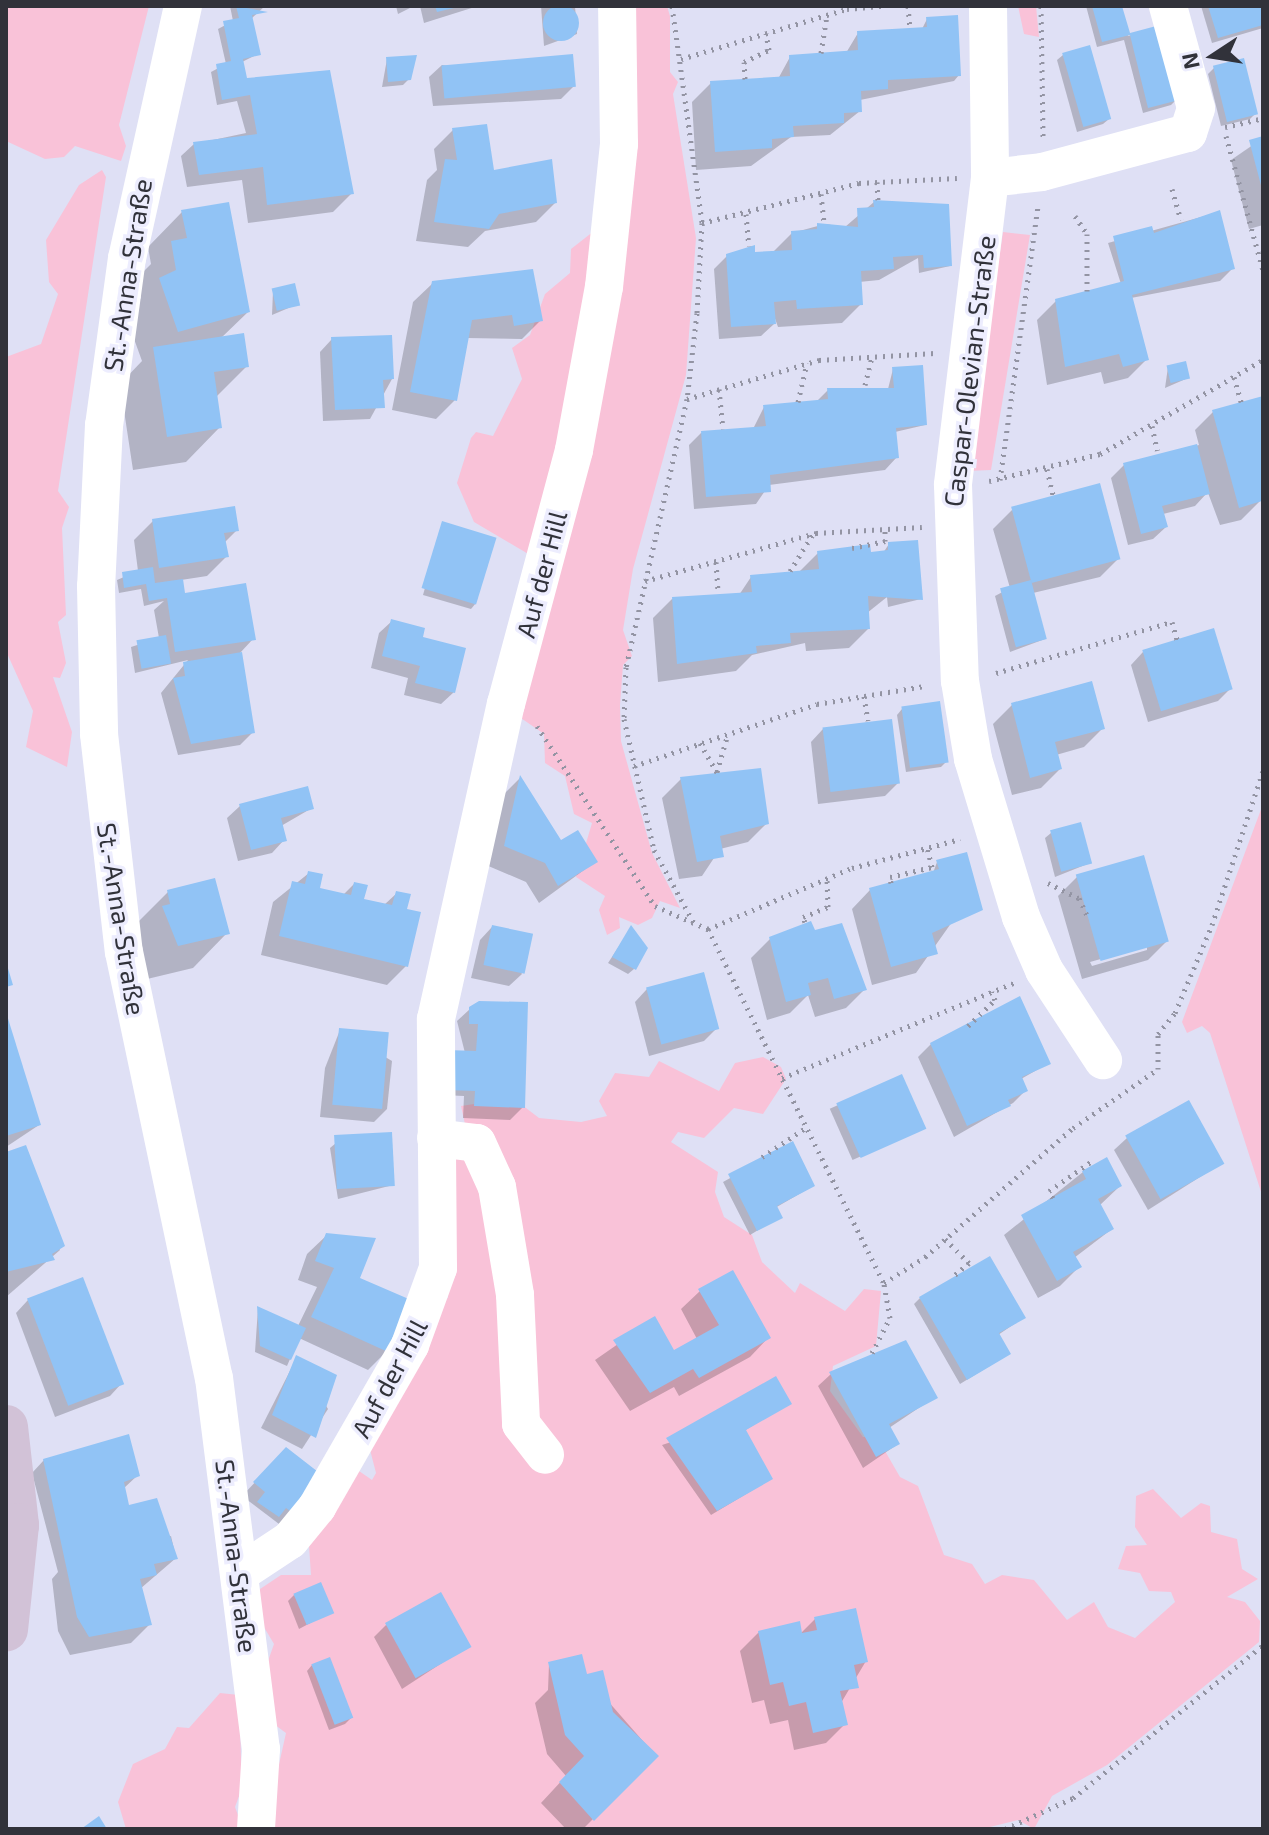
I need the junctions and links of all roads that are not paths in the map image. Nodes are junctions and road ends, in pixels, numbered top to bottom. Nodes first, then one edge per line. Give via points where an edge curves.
1 (183, 6) edge
2 (617, 6) edge
3 (988, 6) edge
4 (1168, 6) edge
5 (990, 178) junction
6 (1103, 1060) dead end
7 (436, 1138) junction
8 (6, 1427) edge
9 (545, 1455) dead end
10 (240, 1573) junction
11 (6, 1629) edge
12 (256, 1829) edge

1 - 10 street, St.-Anna-Straße via 140,185 110,375 98,508 98,719 124,952 207,1339
2 - 7 street, Auf der Hill via 619,144 604,287 574,450 447,955 434,1048
3 - 5 street, Caspar-Olevian-Straße
4 - 5 street via 1196,108 1188,133 1042,172
5 - 6 street, Caspar-Olevian-Straße via 951,526 960,681 995,842 1044,970
7 - 9 street via 477,1143 497,1187 515,1295 521,1424
7 - 10 street, Auf der Hill via 438,1268 417,1331 317,1507 290,1540
8 - 11 street via 17,1525
10 - 12 street, St.-Anna-Straße via 261,1749

